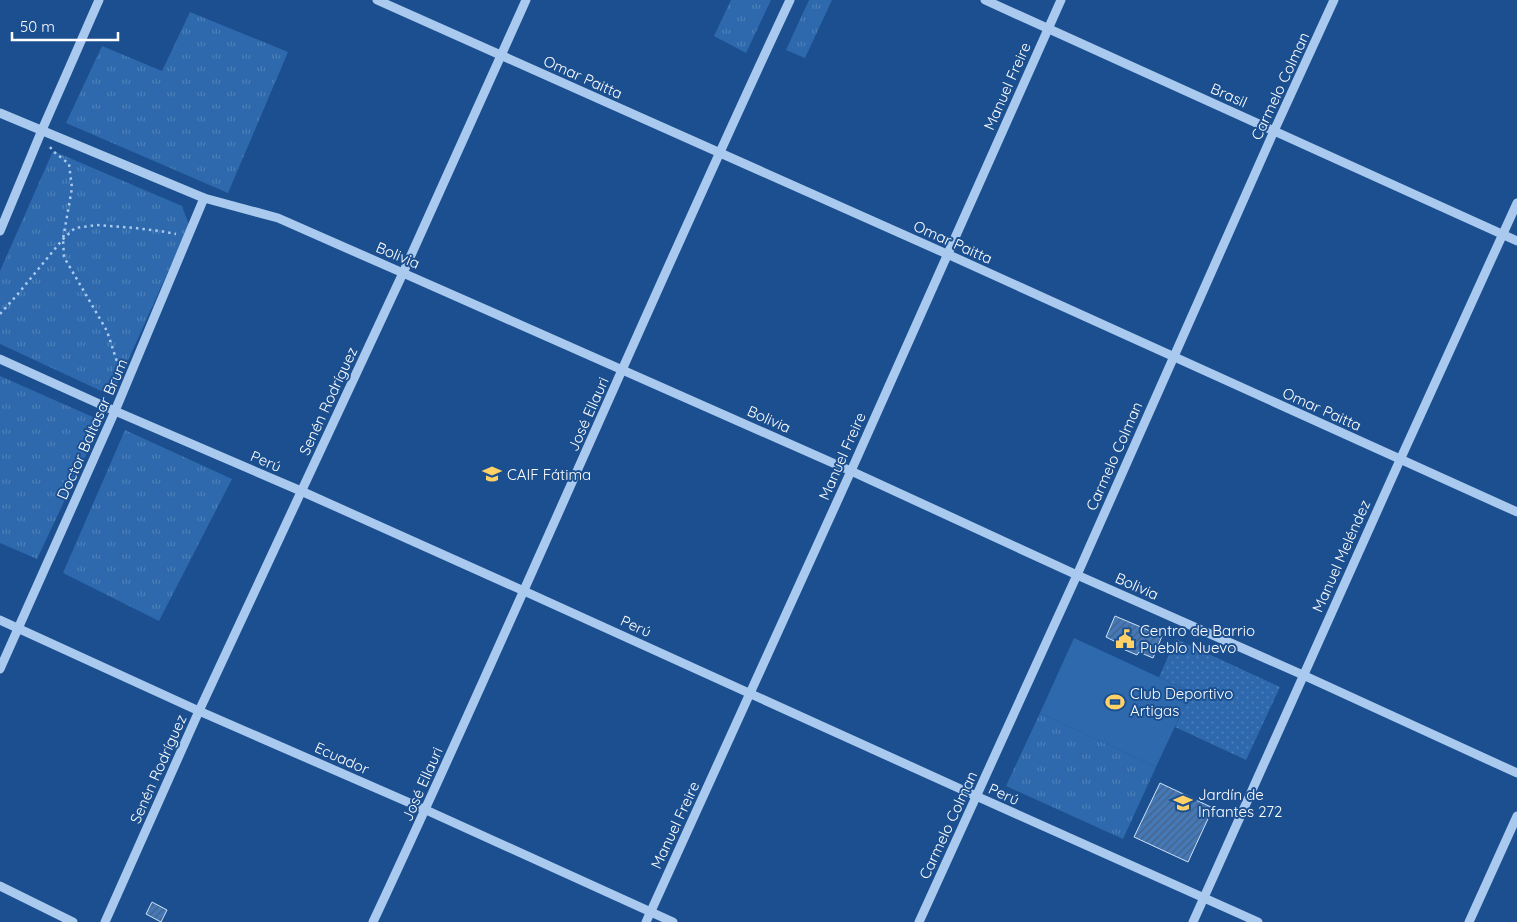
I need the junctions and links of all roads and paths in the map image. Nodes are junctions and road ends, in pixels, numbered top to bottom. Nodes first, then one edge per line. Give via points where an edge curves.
1 (99, 0) edge
2 (377, 0) edge
3 (526, 0) edge
4 (790, 0) edge
5 (985, 0) edge
6 (1061, 0) edge
7 (1334, 0) edge
8 (1048, 28) junction
9 (502, 55) junction
10 (0, 112) edge
11 (42, 130) junction
12 (1274, 131) junction
13 (719, 153) junction
14 (204, 198) junction
15 (1517, 202) edge
16 (0, 230) edge
17 (182, 230) dead end
18 (1503, 234) junction
19 (63, 239) junction
20 (1517, 241) edge
21 (947, 254) junction
22 (404, 272) junction
23 (0, 314) edge
24 (1173, 357) junction
25 (0, 359) edge
26 (623, 369) junction
27 (120, 373) dead end
28 (115, 411) junction
29 (1400, 460) junction
30 (851, 471) junction
31 (301, 491) junction
32 (1517, 512) edge
33 (1077, 574) junction
34 (524, 591) junction
35 (0, 620) edge
36 (18, 628) junction
37 (0, 668) edge
38 (1303, 675) junction
39 (750, 694) junction
40 (199, 711) junction
41 (1517, 773) edge
42 (976, 796) junction
43 (426, 810) junction
44 (1517, 816) edge
45 (0, 886) edge
46 (1204, 897) junction
47 (651, 912) junction
48 (73, 922) edge
49 (105, 922) edge
50 (373, 922) edge
51 (646, 922) edge
52 (673, 922) edge
53 (919, 922) edge
54 (1193, 922) edge
55 (1258, 922) edge
56 (1469, 922) edge

1 - 11 street
2 - 9 street, Omar Paitta
3 - 9 street, Senén Rodríguez
4 - 13 street, José Ellauri
5 - 8 street, Brasil
6 - 8 street, Manuel Freire
7 - 12 street, Carmelo Colman
8 - 12 street, Brasil
8 - 21 street, Manuel Freire
9 - 13 street, Omar Paitta
9 - 22 street, Senén Rodríguez
10 - 11 street, Bolivia
11 - 14 street, Bolivia
11 - 16 street
11 - 19 path via 52,151 69,164 72,188
12 - 18 street, Brasil
12 - 24 street, Carmelo Colman
13 - 21 street, Omar Paitta
13 - 26 street, José Ellauri
14 - 22 street, Bolivia via 278,218
14 - 28 street, Doctor Baltasar Brum
15 - 18 street, Manuel Meléndez
17 - 19 path via 176,235 97,225 75,228
18 - 20 street, Brasil
18 - 29 street, Manuel Meléndez
19 - 23 path
19 - 27 path via 64,258 107,331
21 - 24 street, Omar Paitta
21 - 30 street, Manuel Freire
22 - 26 street, Bolivia
22 - 31 street, Senén Rodríguez
24 - 29 street, Omar Paitta
24 - 33 street, Carmelo Colman
25 - 28 street, Perú
26 - 30 street, Bolivia
26 - 34 street, José Ellauri
28 - 31 street, Perú
28 - 36 street, Doctor Baltasar Brum
29 - 32 street, Omar Paitta
29 - 38 street, Manuel Meléndez
30 - 33 street, Bolivia
30 - 39 street, Manuel Freire
31 - 34 street, Perú
31 - 40 street, Senén Rodríguez
33 - 38 street, Bolivia
33 - 42 street, Carmelo Colman
34 - 39 street, Perú
34 - 43 street, José Ellauri
35 - 36 street, Ecuador
36 - 37 street, Doctor Baltasar Brum
36 - 40 street, Ecuador
38 - 41 street, Bolivia
38 - 46 street, Manuel Meléndez
39 - 42 street, Perú
39 - 47 street, Manuel Freire
40 - 43 street, Ecuador
40 - 49 street, Senén Rodríguez
42 - 46 street, Perú
42 - 53 street, Carmelo Colman
43 - 47 street, Ecuador
43 - 50 street, José Ellauri
44 - 56 street
45 - 48 street
46 - 54 street, Manuel Meléndez
46 - 55 street, Perú
47 - 51 street, Manuel Freire
47 - 52 street, Ecuador

